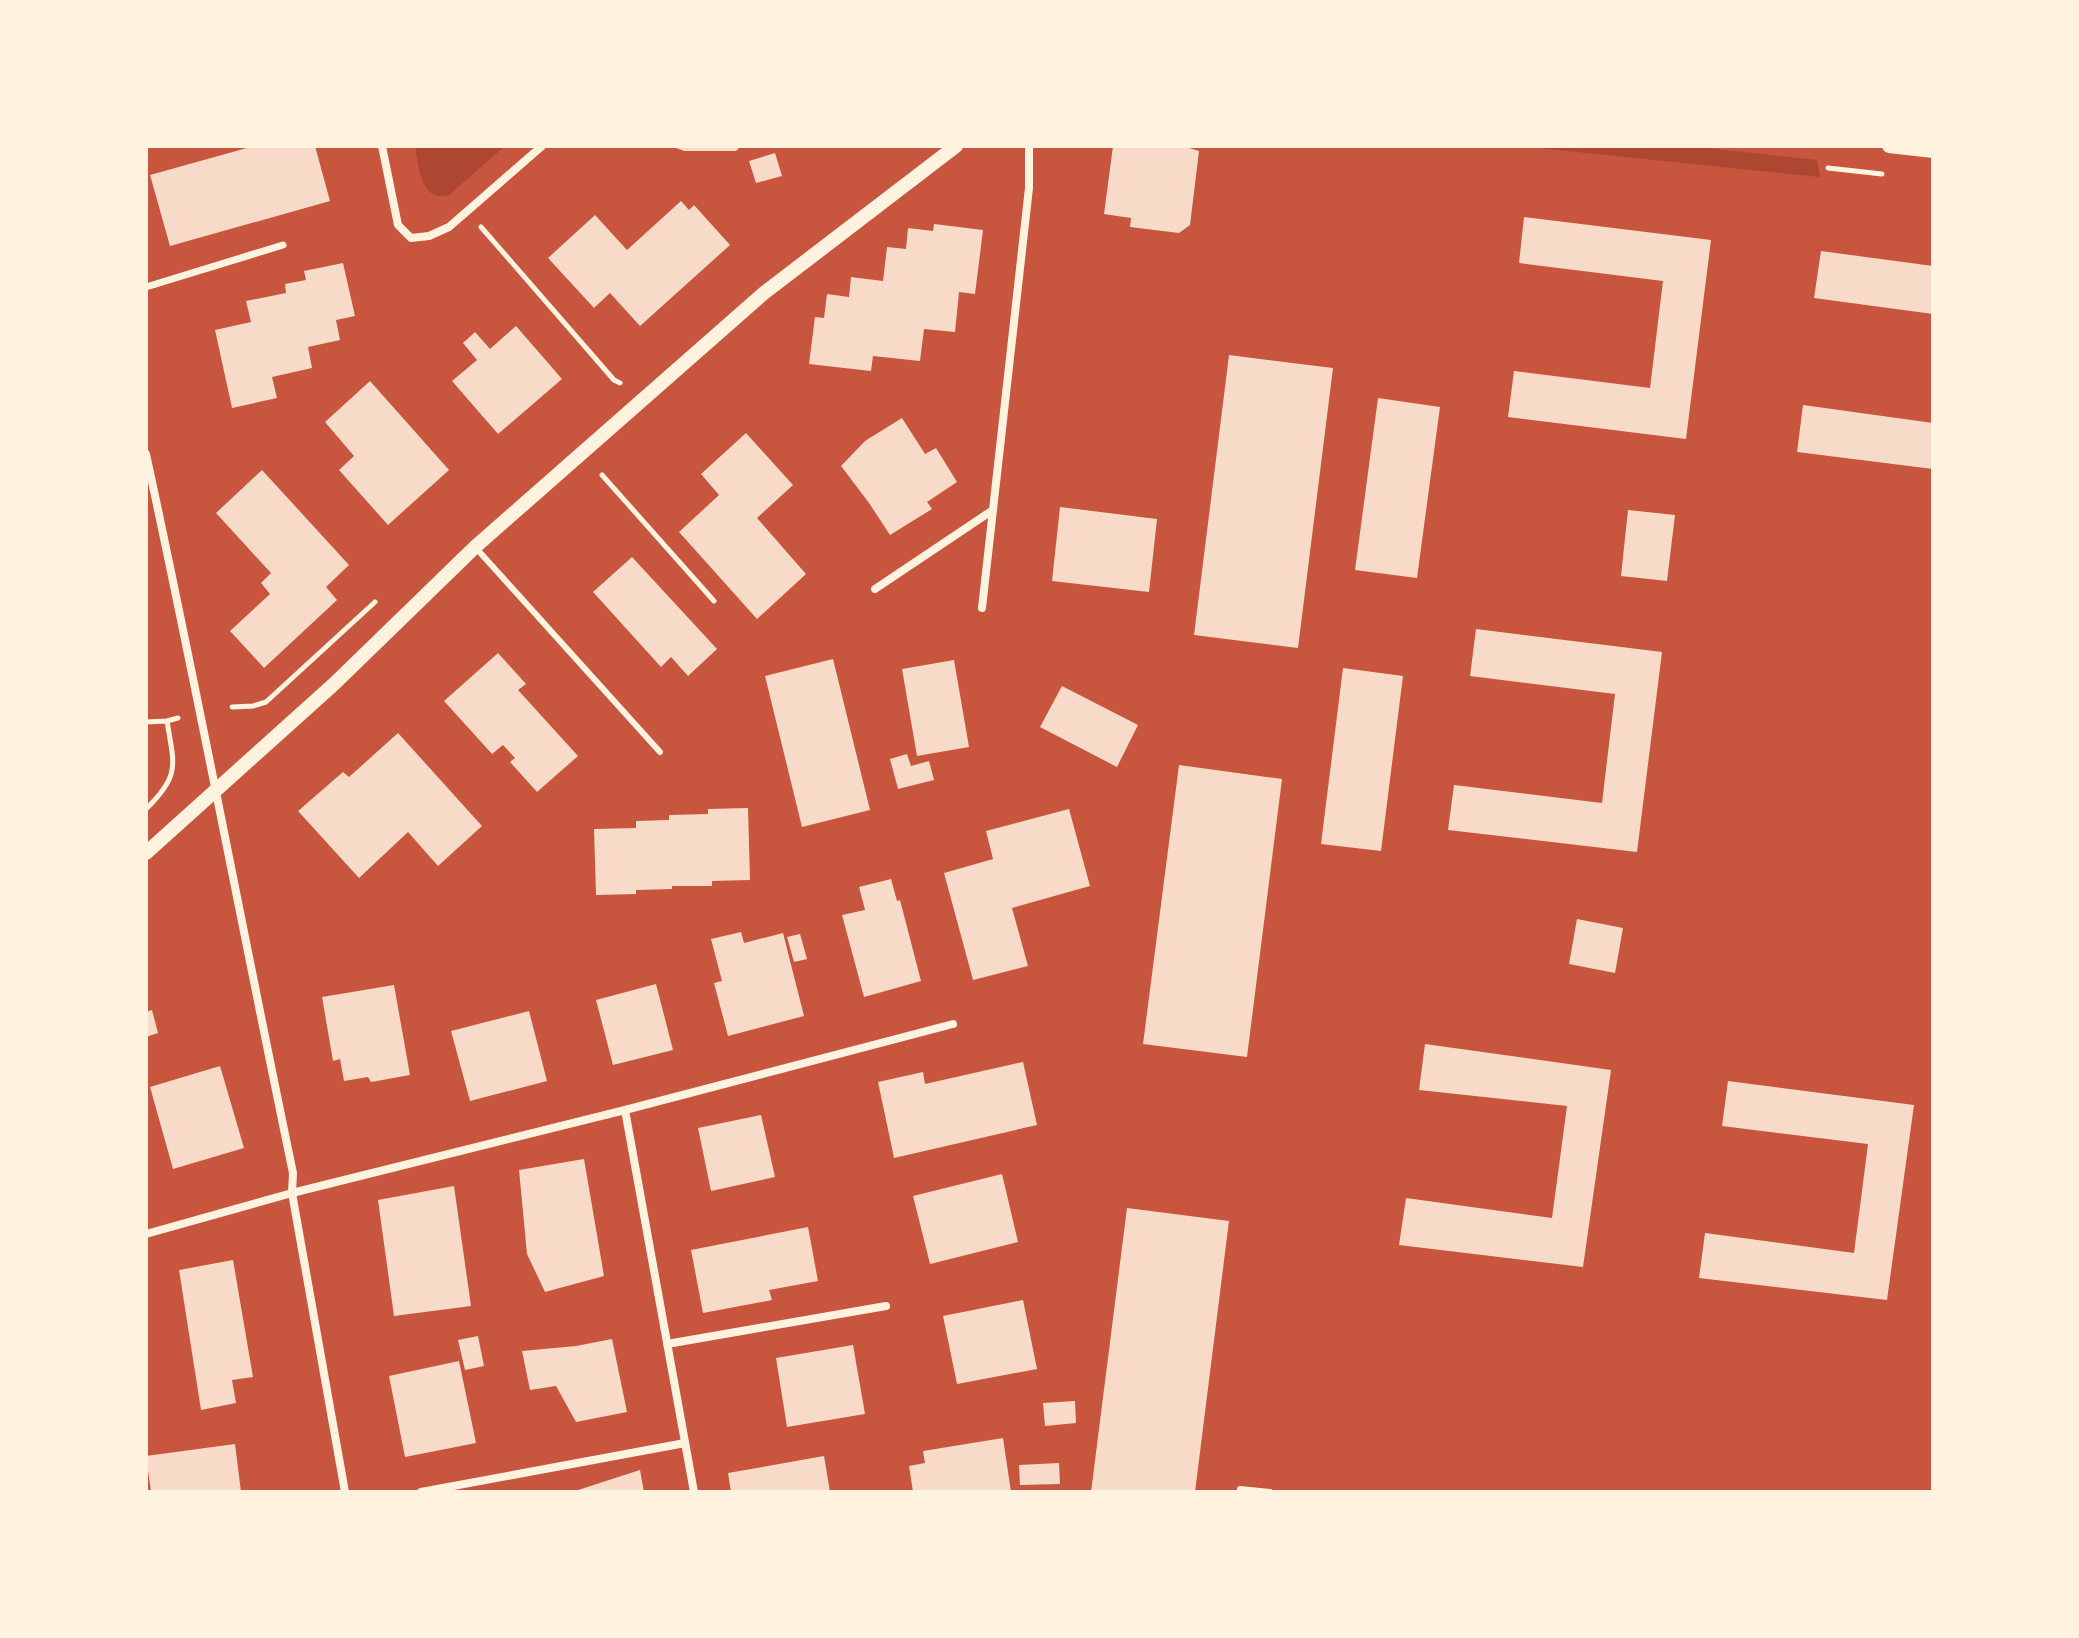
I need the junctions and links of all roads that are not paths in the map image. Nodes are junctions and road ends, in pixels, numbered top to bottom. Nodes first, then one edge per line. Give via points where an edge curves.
1 (382, 146) edge
2 (542, 146) edge
3 (956, 146) edge
4 (1029, 146) edge
5 (1889, 146) edge
6 (1933, 151) edge
7 (283, 245) dead end
8 (146, 287) edge
9 (146, 454) edge
10 (993, 510) junction
11 (475, 547) junction
12 (875, 589) dead end
13 (982, 608) dead end
14 (660, 752) dead end
15 (214, 790) junction
16 (146, 853) edge
17 (953, 1024) dead end
18 (625, 1110) junction
19 (292, 1193) junction
20 (146, 1234) edge
21 (886, 1306) dead end
22 (667, 1344) junction
23 (685, 1443) junction
24 (1240, 1489) dead end
25 (345, 1492) edge
26 (421, 1492) edge
27 (694, 1492) edge
28 (1270, 1492) edge

1 - 2 street via 398,225 411,238 449,227
3 - 11 street via 764,293
4 - 10 street via 1029,188
5 - 6 street
7 - 8 street
9 - 15 street
10 - 12 street
10 - 13 street
11 - 14 lane
11 - 15 street via 334,684
15 - 16 street
15 - 19 street via 293,1173
17 - 18 street
18 - 19 street
18 - 22 street
19 - 20 street
19 - 25 street
21 - 22 street
22 - 23 street
23 - 26 street
23 - 27 street
24 - 28 lane

